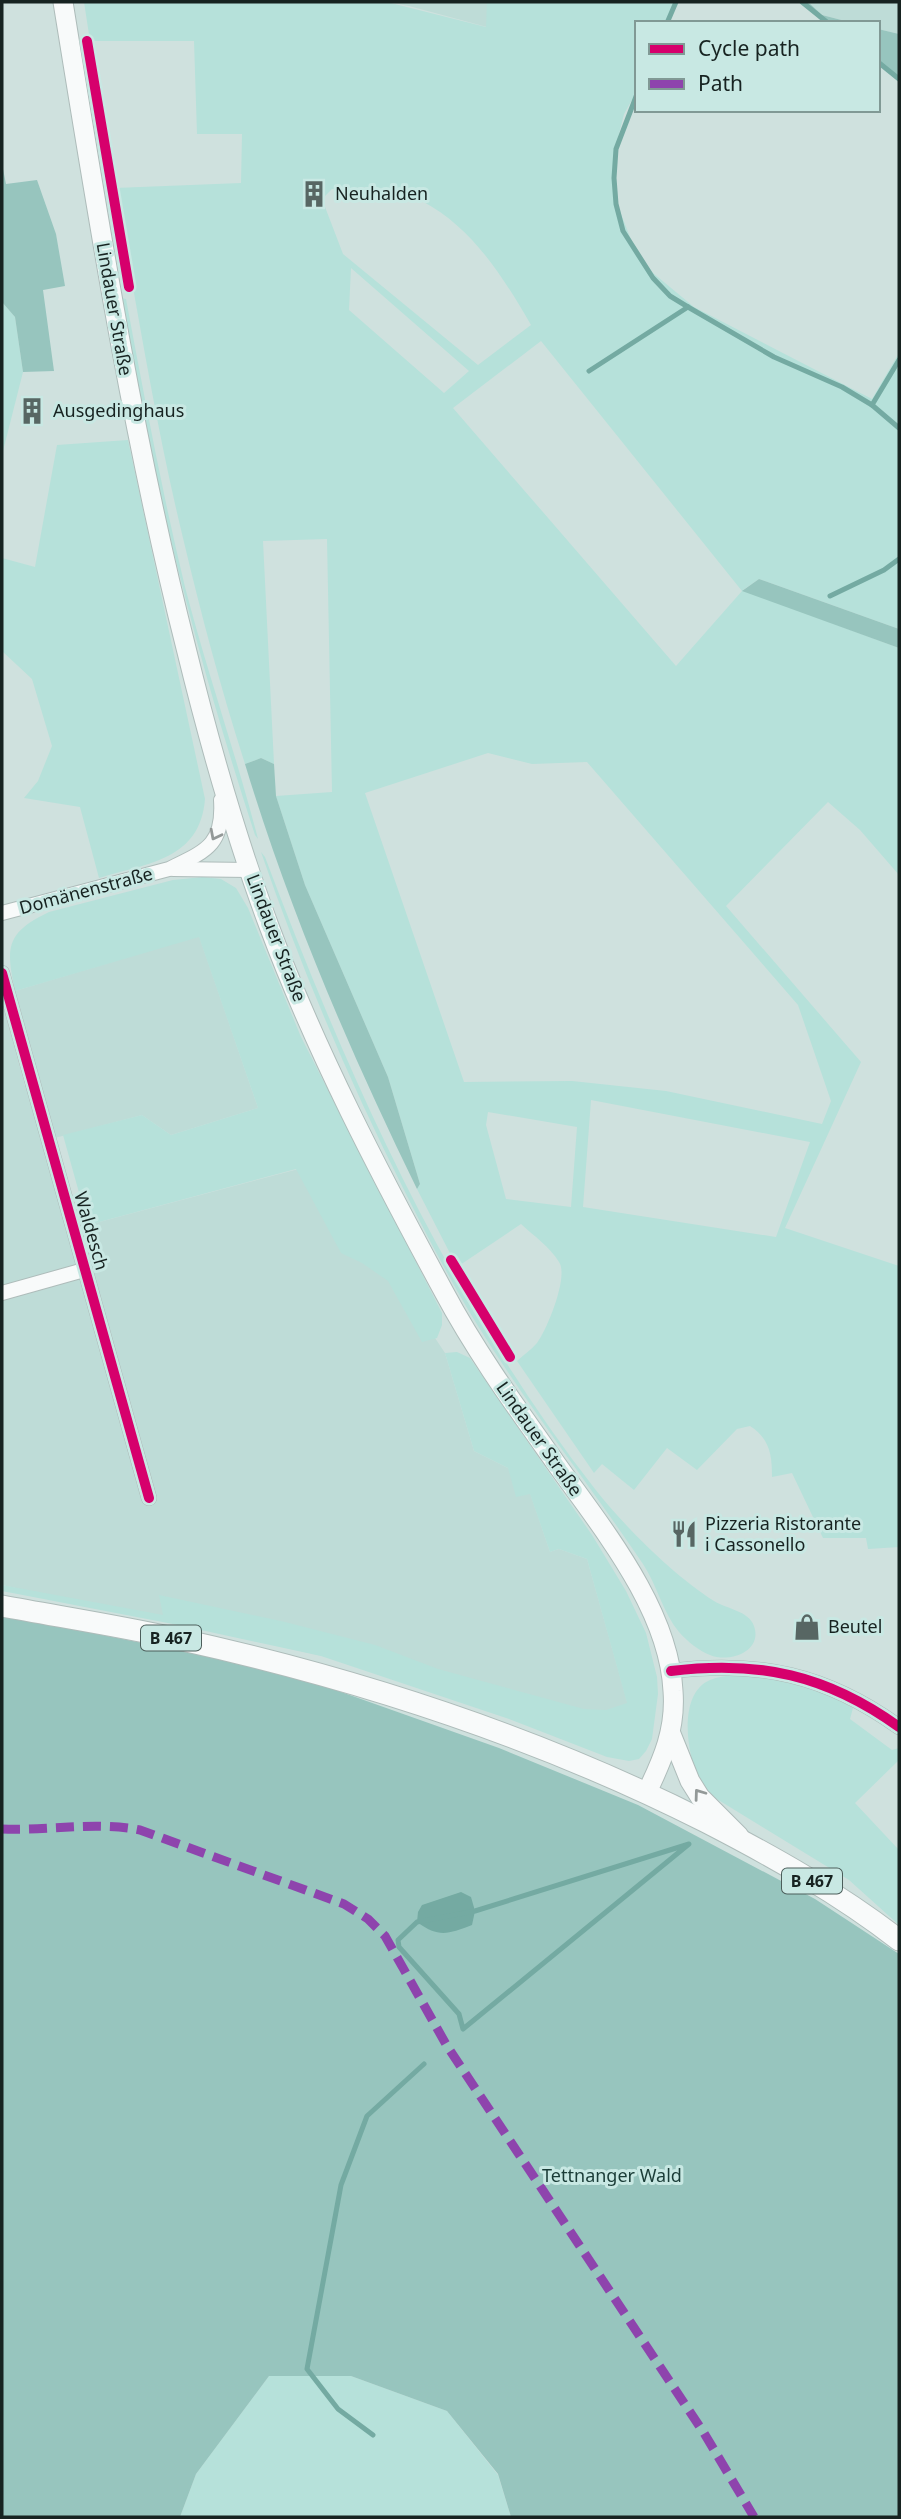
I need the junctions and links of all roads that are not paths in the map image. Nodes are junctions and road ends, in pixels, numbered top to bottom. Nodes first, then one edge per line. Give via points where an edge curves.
1 (63, 2) edge
2 (220, 777) junction
3 (169, 869) junction
4 (249, 870) junction
5 (2, 913) edge
6 (2, 972) edge
7 (84, 1270) junction
8 (2, 1293) edge
9 (149, 1498) dead end
10 (2, 1606) edge
11 (671, 1671) junction
12 (899, 1727) edge
13 (671, 1734) junction
14 (647, 1792) junction
15 (744, 1842) junction
16 (899, 1940) edge

1 - 2 main road, Lindauer Straße via 137,438
2 -> 3 street, Domänenstraße via 222,816 216,840
2 - 4 main road, Lindauer Straße
3 - 4 street, Domänenstraße
3 - 5 street, Domänenstraße
4 - 11 main road, Lindauer Straße via 333,1075 445,1295 631,1574 660,1631
6 - 7 street, Waldesch
7 - 8 street, Waldesch
7 - 9 street, Waldesch
10 - 14 main road, B 467 via 178,1639 282,1665 416,1704
11 - 12 street via 732,1667 787,1674 850,1697
11 - 13 main road, Lindauer Straße
13 - 14 main road, Lindauer Straße
15 -> 13 main road via 700,1797
14 - 15 main road, B 467
15 - 16 main road, B 467

